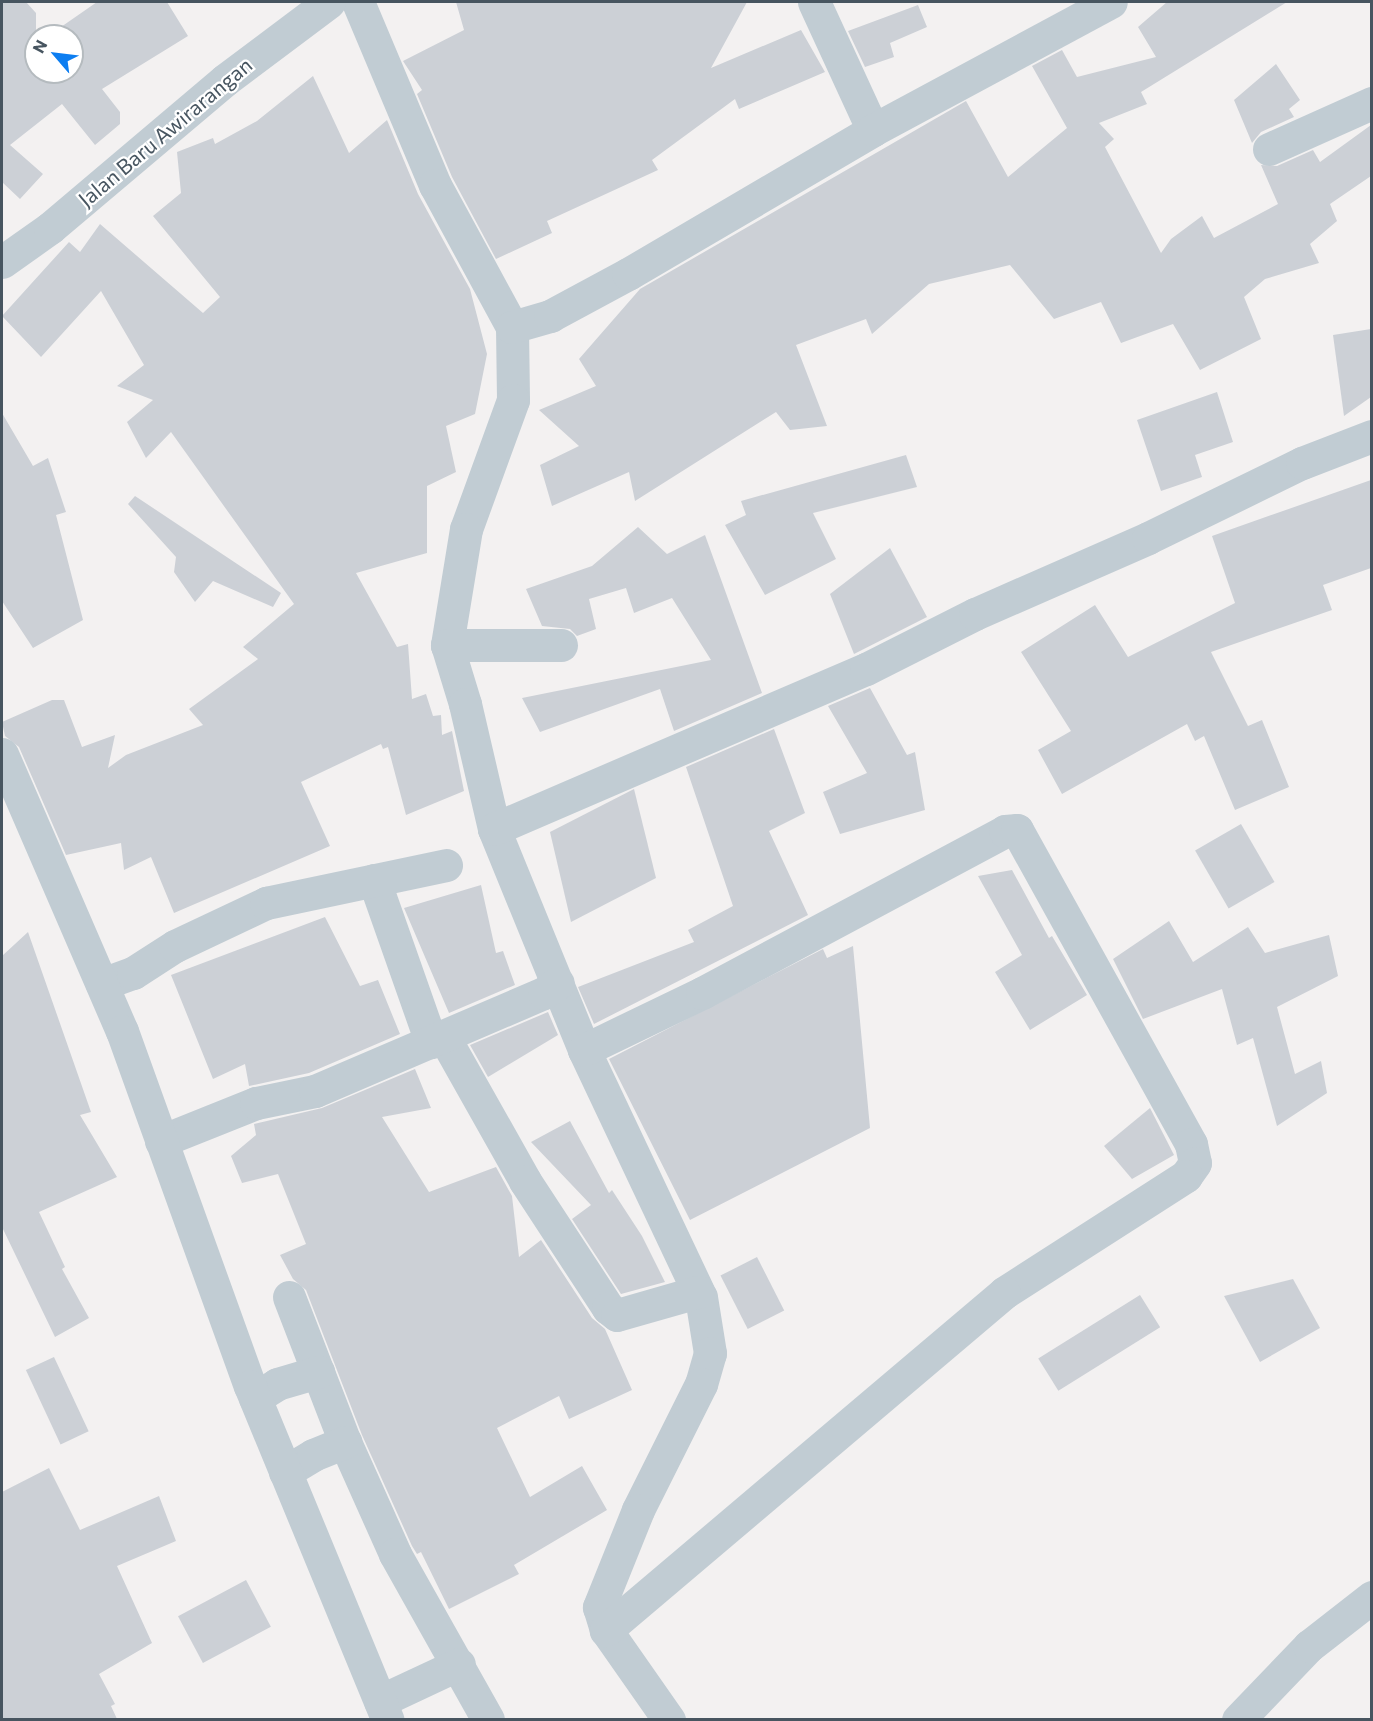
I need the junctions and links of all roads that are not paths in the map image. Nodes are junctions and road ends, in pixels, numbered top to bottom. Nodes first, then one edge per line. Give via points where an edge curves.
1 (329, 2) edge
2 (358, 2) edge
3 (814, 2) edge
4 (1111, 2) edge
5 (1371, 103) edge
6 (873, 130) junction
7 (1269, 149) dead end
8 (2, 262) edge
9 (512, 327) junction
10 (1371, 436) edge
11 (447, 645) junction
12 (561, 645) dead end
13 (2, 754) edge
14 (494, 829) junction
15 (446, 865) dead end
16 (374, 880) junction
17 (558, 983) junction
18 (102, 984) junction
19 (438, 1039) junction
20 (584, 1050) junction
21 (166, 1139) junction
22 (698, 1292) junction
23 (289, 1297) dead end
24 (286, 1384) junction
25 (331, 1447) junction
26 (285, 1472) junction
27 (1371, 1597) edge
28 (606, 1629) junction
29 (447, 1670) junction
30 (388, 1705) edge
31 (488, 1719) edge
32 (669, 1719) edge
33 (1238, 1719) edge

1 - 8 street, Jalan Baru Awirarangan via 225,80 50,228
2 - 9 street via 435,185
3 - 6 street
4 - 6 street
5 - 7 street
6 - 9 street via 628,274 550,316
9 - 11 street via 513,400 466,529
10 - 14 street via 1302,463 1148,538 975,614 866,669
11 - 12 street
11 - 14 street
13 - 18 street
14 - 17 street
15 - 16 street
16 - 18 street via 266,903 175,946 133,973
16 - 19 street
17 - 19 street
17 - 20 street
18 - 21 street
19 - 21 street via 315,1091 256,1103
19 - 22 street via 608,1308 617,1315
20 - 22 street
20 - 28 street via 702,993 1005,831 1017,831 1191,1144 1195,1163 1186,1176 1004,1293
21 - 24 street
22 - 28 street via 710,1353 701,1384 638,1510 599,1606
23 - 24 street
24 - 25 street
24 - 26 street
25 - 26 street
25 - 29 street via 395,1554
26 - 30 street
27 - 33 street via 1309,1646
28 - 32 street
29 - 30 street
29 - 31 street

